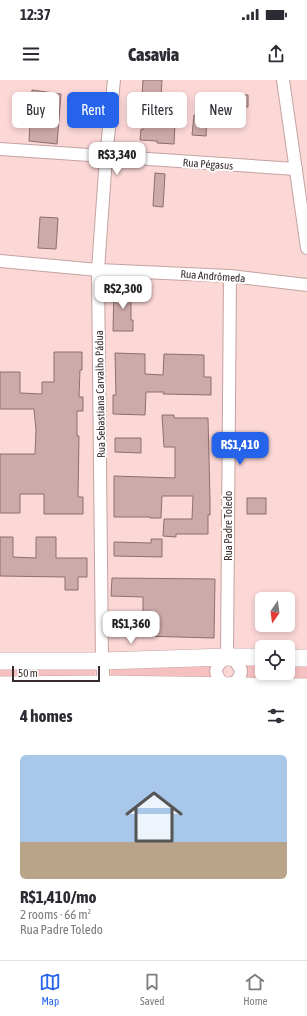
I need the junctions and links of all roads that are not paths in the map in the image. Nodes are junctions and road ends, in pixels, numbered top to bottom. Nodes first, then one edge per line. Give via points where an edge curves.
1 (114, 80) edge
2 (283, 80) edge
3 (0, 149) edge
4 (106, 157) junction
5 (296, 169) junction
6 (307, 248) edge
7 (0, 261) edge
8 (98, 270) junction
9 (230, 276) junction
10 (307, 285) edge
11 (227, 657) junction
12 (255, 657) edge
13 (295, 658) edge
14 (307, 658) edge
15 (0, 661) edge
16 (102, 661) junction
17 (104, 684) junction
18 (0, 685) edge
19 (307, 687) edge
20 (226, 689) edge

1 - 4 street, Rua Sebastiana Carvalho Pádua
2 - 5 street
3 - 4 street, Rua Pégasus
4 - 5 street, Rua Pégasus
4 - 8 street, Rua Sebastiana Carvalho Pádua
5 - 6 street
7 - 8 street, Rua Andrômeda
8 - 9 street, Rua Andrômeda
8 - 16 street, Rua Sebastiana Carvalho Pádua
9 - 10 street, Rua Andrômeda
9 - 11 street, Rua Padre Toledo
11 - 12 main road
11 - 16 main road
11 - 20 street via 217,666 216,672 217,678
11 - 20 street via 236,662 241,670 241,677
13 - 14 main road
15 - 16 main road
16 - 17 street, Rua Sebastiana Carvalho Pádua
17 - 18 main road
17 - 20 main road
19 - 20 main road

